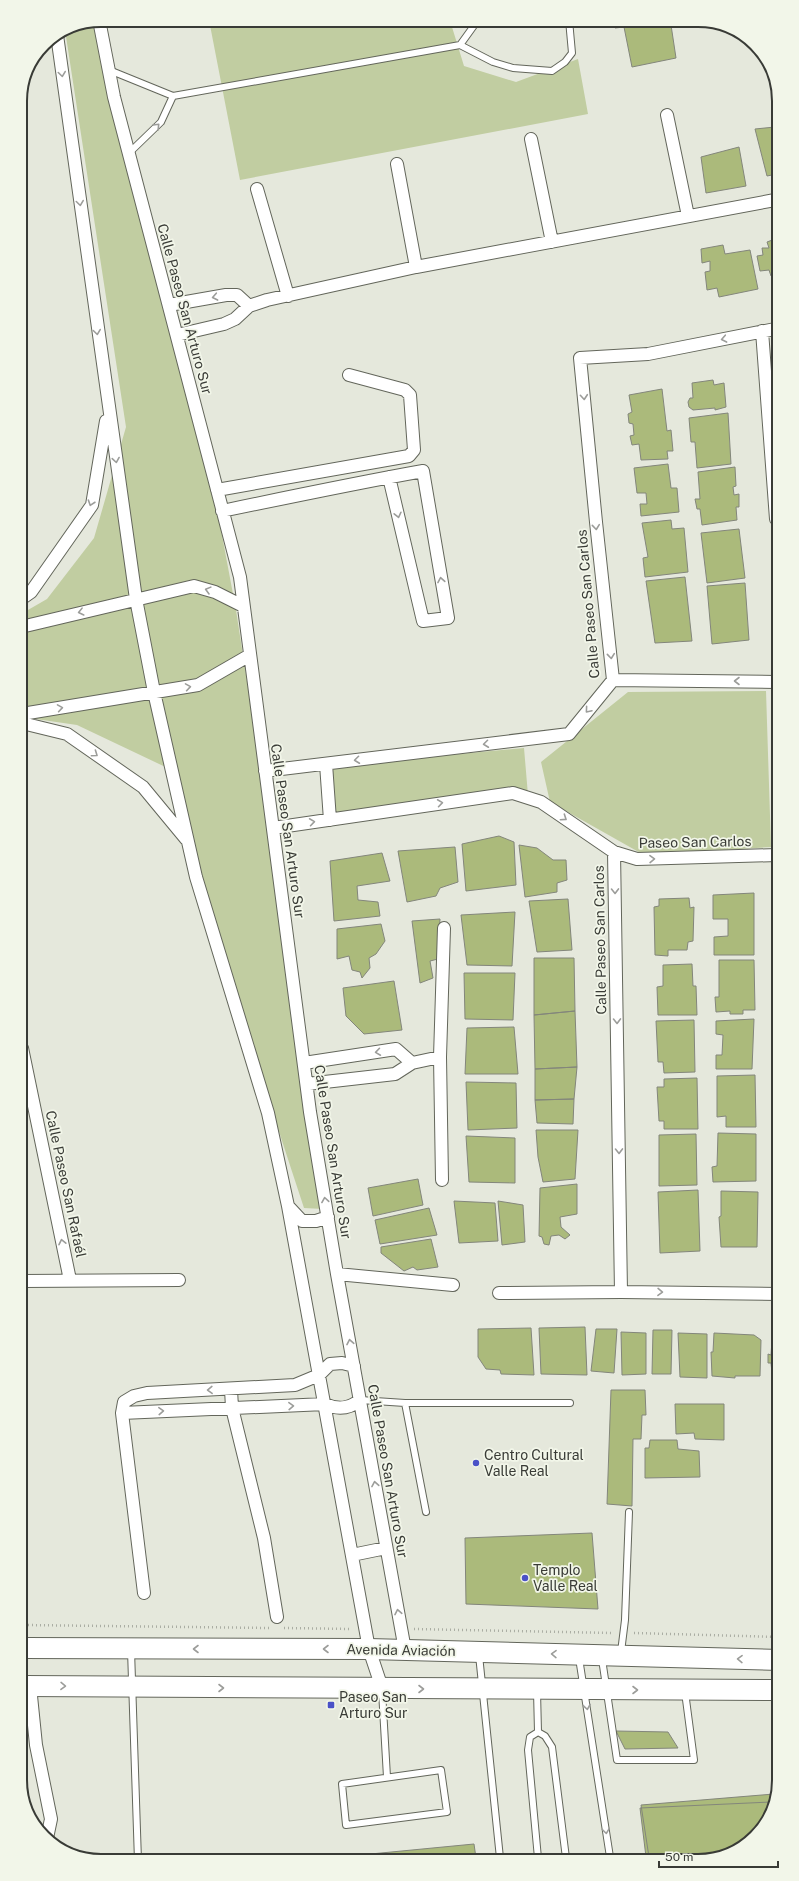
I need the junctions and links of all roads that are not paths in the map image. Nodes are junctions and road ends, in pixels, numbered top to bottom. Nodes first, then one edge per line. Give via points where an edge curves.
1 (100, 27) edge
2 (473, 27) edge
3 (570, 27) edge
4 (58, 41) edge
5 (460, 45) junction
6 (109, 70) junction
7 (173, 96) junction
8 (667, 115) dead end
9 (531, 139) dead end
10 (129, 153) junction
11 (397, 164) dead end
12 (257, 189) dead end
13 (772, 201) edge
14 (688, 216) junction
15 (552, 242) junction
16 (416, 267) junction
17 (288, 296) junction
18 (169, 305) junction
19 (249, 306) junction
20 (772, 329) edge
21 (762, 331) junction
22 (177, 335) junction
23 (349, 375) dead end
24 (108, 410) junction
25 (772, 465) edge
26 (389, 477) junction
27 (217, 490) junction
28 (222, 511) junction
29 (27, 594) edge
30 (136, 599) junction
31 (243, 606) junction
32 (27, 626) edge
33 (250, 655) junction
34 (613, 680) junction
35 (772, 682) edge
36 (154, 692) junction
37 (27, 713) edge
38 (27, 725) edge
39 (326, 764) junction
40 (265, 771) junction
41 (330, 820) junction
42 (273, 828) junction
43 (188, 842) junction
44 (614, 852) junction
45 (772, 856) edge
46 (444, 928) dead end
47 (440, 1057) junction
48 (304, 1063) junction
49 (412, 1063) junction
50 (27, 1072) edge
51 (307, 1084) junction
52 (442, 1180) dead end
53 (288, 1206) junction
54 (328, 1217) junction
55 (337, 1274) junction
56 (70, 1280) junction
57 (179, 1280) dead end
58 (27, 1281) edge
59 (453, 1285) dead end
60 (621, 1292) junction
61 (499, 1293) dead end
62 (772, 1294) edge
63 (354, 1366) junction
64 (319, 1375) junction
65 (231, 1389) junction
66 (360, 1400) junction
67 (405, 1403) junction
68 (570, 1403) dead end
69 (325, 1404) junction
70 (232, 1408) junction
71 (122, 1413) junction
72 (426, 1512) dead end
73 (629, 1512) dead end
74 (386, 1548) junction
75 (352, 1555) junction
76 (144, 1593) dead end
77 (276, 1617) dead end
78 (27, 1648) edge
79 (131, 1649) junction
80 (369, 1649) junction
81 (406, 1650) junction
82 (479, 1652) junction
83 (578, 1654) junction
84 (611, 1655) junction
85 (772, 1660) edge
86 (27, 1686) edge
87 (132, 1687) junction
88 (382, 1688) junction
89 (483, 1689) junction
90 (537, 1689) junction
91 (585, 1689) junction
92 (607, 1689) junction
93 (684, 1690) junction
94 (772, 1690) edge
95 (538, 1732) junction
96 (387, 1777) junction
97 (48, 1831) edge
98 (138, 1854) edge
99 (500, 1854) edge
100 (538, 1854) edge
101 (565, 1854) edge
102 (609, 1854) edge

1 - 6 street, Calle Paseo San Arturo Sur
2 - 5 lane
3 - 5 lane via 572,53 565,62 552,71 513,68 493,62
4 -> 24 street
5 - 7 lane
6 - 7 lane
6 - 10 street, Calle Paseo San Arturo Sur
10 -> 7 lane via 161,122
8 - 14 street
9 - 15 street
10 - 18 street, Calle Paseo San Arturo Sur
11 - 16 street
12 - 17 street
13 - 14 street
14 - 15 street
15 - 16 street
16 - 17 street
17 - 19 street
19 -> 18 street via 237,295
18 - 22 street, Calle Paseo San Arturo Sur
19 - 22 street via 235,319 224,324
20 - 21 street, Calle Paseo San Carlos
21 - 25 street
21 -> 34 street, Calle Paseo San Carlos via 648,354 580,358
22 - 27 street, Calle Paseo San Arturo Sur
23 - 27 street via 405,390 410,395 414,450 409,456
24 -> 29 street via 92,505
24 -> 30 street
26 -> 26 street via 423,621 448,618 423,471
26 - 28 street
27 - 28 street, Calle Paseo San Arturo Sur
28 - 31 street, Calle Paseo San Arturo Sur via 240,577
31 -> 30 street via 216,592 194,586
30 -> 32 street
30 - 36 street
31 - 33 street, Calle Paseo San Arturo Sur
36 -> 33 street via 198,685
33 - 40 street, Calle Paseo San Arturo Sur
35 -> 34 street
34 -> 39 street, Calle Paseo San Carlos via 569,734
37 -> 36 street
36 - 43 street
38 -> 43 street via 66,734 143,787
39 - 40 street, Calle Paseo San Carlos
39 - 41 street
40 - 42 street, Calle Paseo San Arturo Sur
42 -> 41 street, Calle Paseo San Carlos
41 -> 44 street, Calle Paseo San Carlos via 513,793 541,802
42 - 48 street, Calle Paseo San Arturo Sur
43 - 53 street via 196,877 268,1113
44 -> 45 street, Paseo San Carlos via 637,859
44 -> 60 street, Calle Paseo San Carlos
46 - 47 street
47 - 49 street
47 - 52 street
49 -> 48 street via 396,1049
48 - 51 street, Calle Paseo San Arturo Sur
49 - 51 street via 396,1074
56 -> 50 street, Calle Paseo San Rafaél
54 -> 51 street, Calle Paseo San Arturo Sur
53 - 54 street via 302,1220 316,1221
53 - 64 street
54 - 55 street, Calle Paseo San Arturo Sur
55 - 59 street
63 -> 55 street, Calle Paseo San Arturo Sur
56 - 57 street
56 - 58 street
60 - 61 street
60 -> 62 street
63 - 64 street via 330,1364
63 - 66 street, Calle Paseo San Arturo Sur
64 - 65 street via 295,1385
64 - 69 street
65 - 70 street
65 -> 71 street via 147,1392 124,1402
66 - 67 lane
66 - 69 street via 353,1406 343,1408
74 -> 66 street, Calle Paseo San Arturo Sur
67 - 68 lane
67 - 72 lane
70 -> 69 street
69 - 75 street
71 -> 70 street
70 - 77 street via 264,1538
71 - 76 street
73 - 84 lane via 625,1620
74 - 75 street
81 -> 74 street, Calle Paseo San Arturo Sur
75 - 80 street
78 - 79 main road, Avenida Aviación
80 -> 79 main road, Avenida Aviación
79 - 87 lane
80 - 81 main road, Avenida Aviación
80 - 88 street
81 - 82 main road, Avenida Aviación
83 -> 82 main road, Avenida Aviación
82 - 89 lane
83 - 84 main road, Avenida Aviación
83 - 91 lane
85 -> 84 main road, Avenida Aviación
84 - 92 lane
86 -> 87 main road
86 - 97 street via 51,1819
87 -> 88 main road
87 - 98 lane
88 -> 89 main road
88 - 96 lane
89 - 90 main road
89 - 99 lane
90 - 91 main road
90 - 95 lane
91 - 92 main road
91 -> 102 lane
92 -> 93 main road
92 - 93 lane via 617,1760 694,1760
93 - 94 main road
95 - 100 lane via 530,1737 528,1750
95 - 101 lane via 546,1736 552,1747
96 - 96 lane via 441,1770 447,1812 346,1825 342,1784

